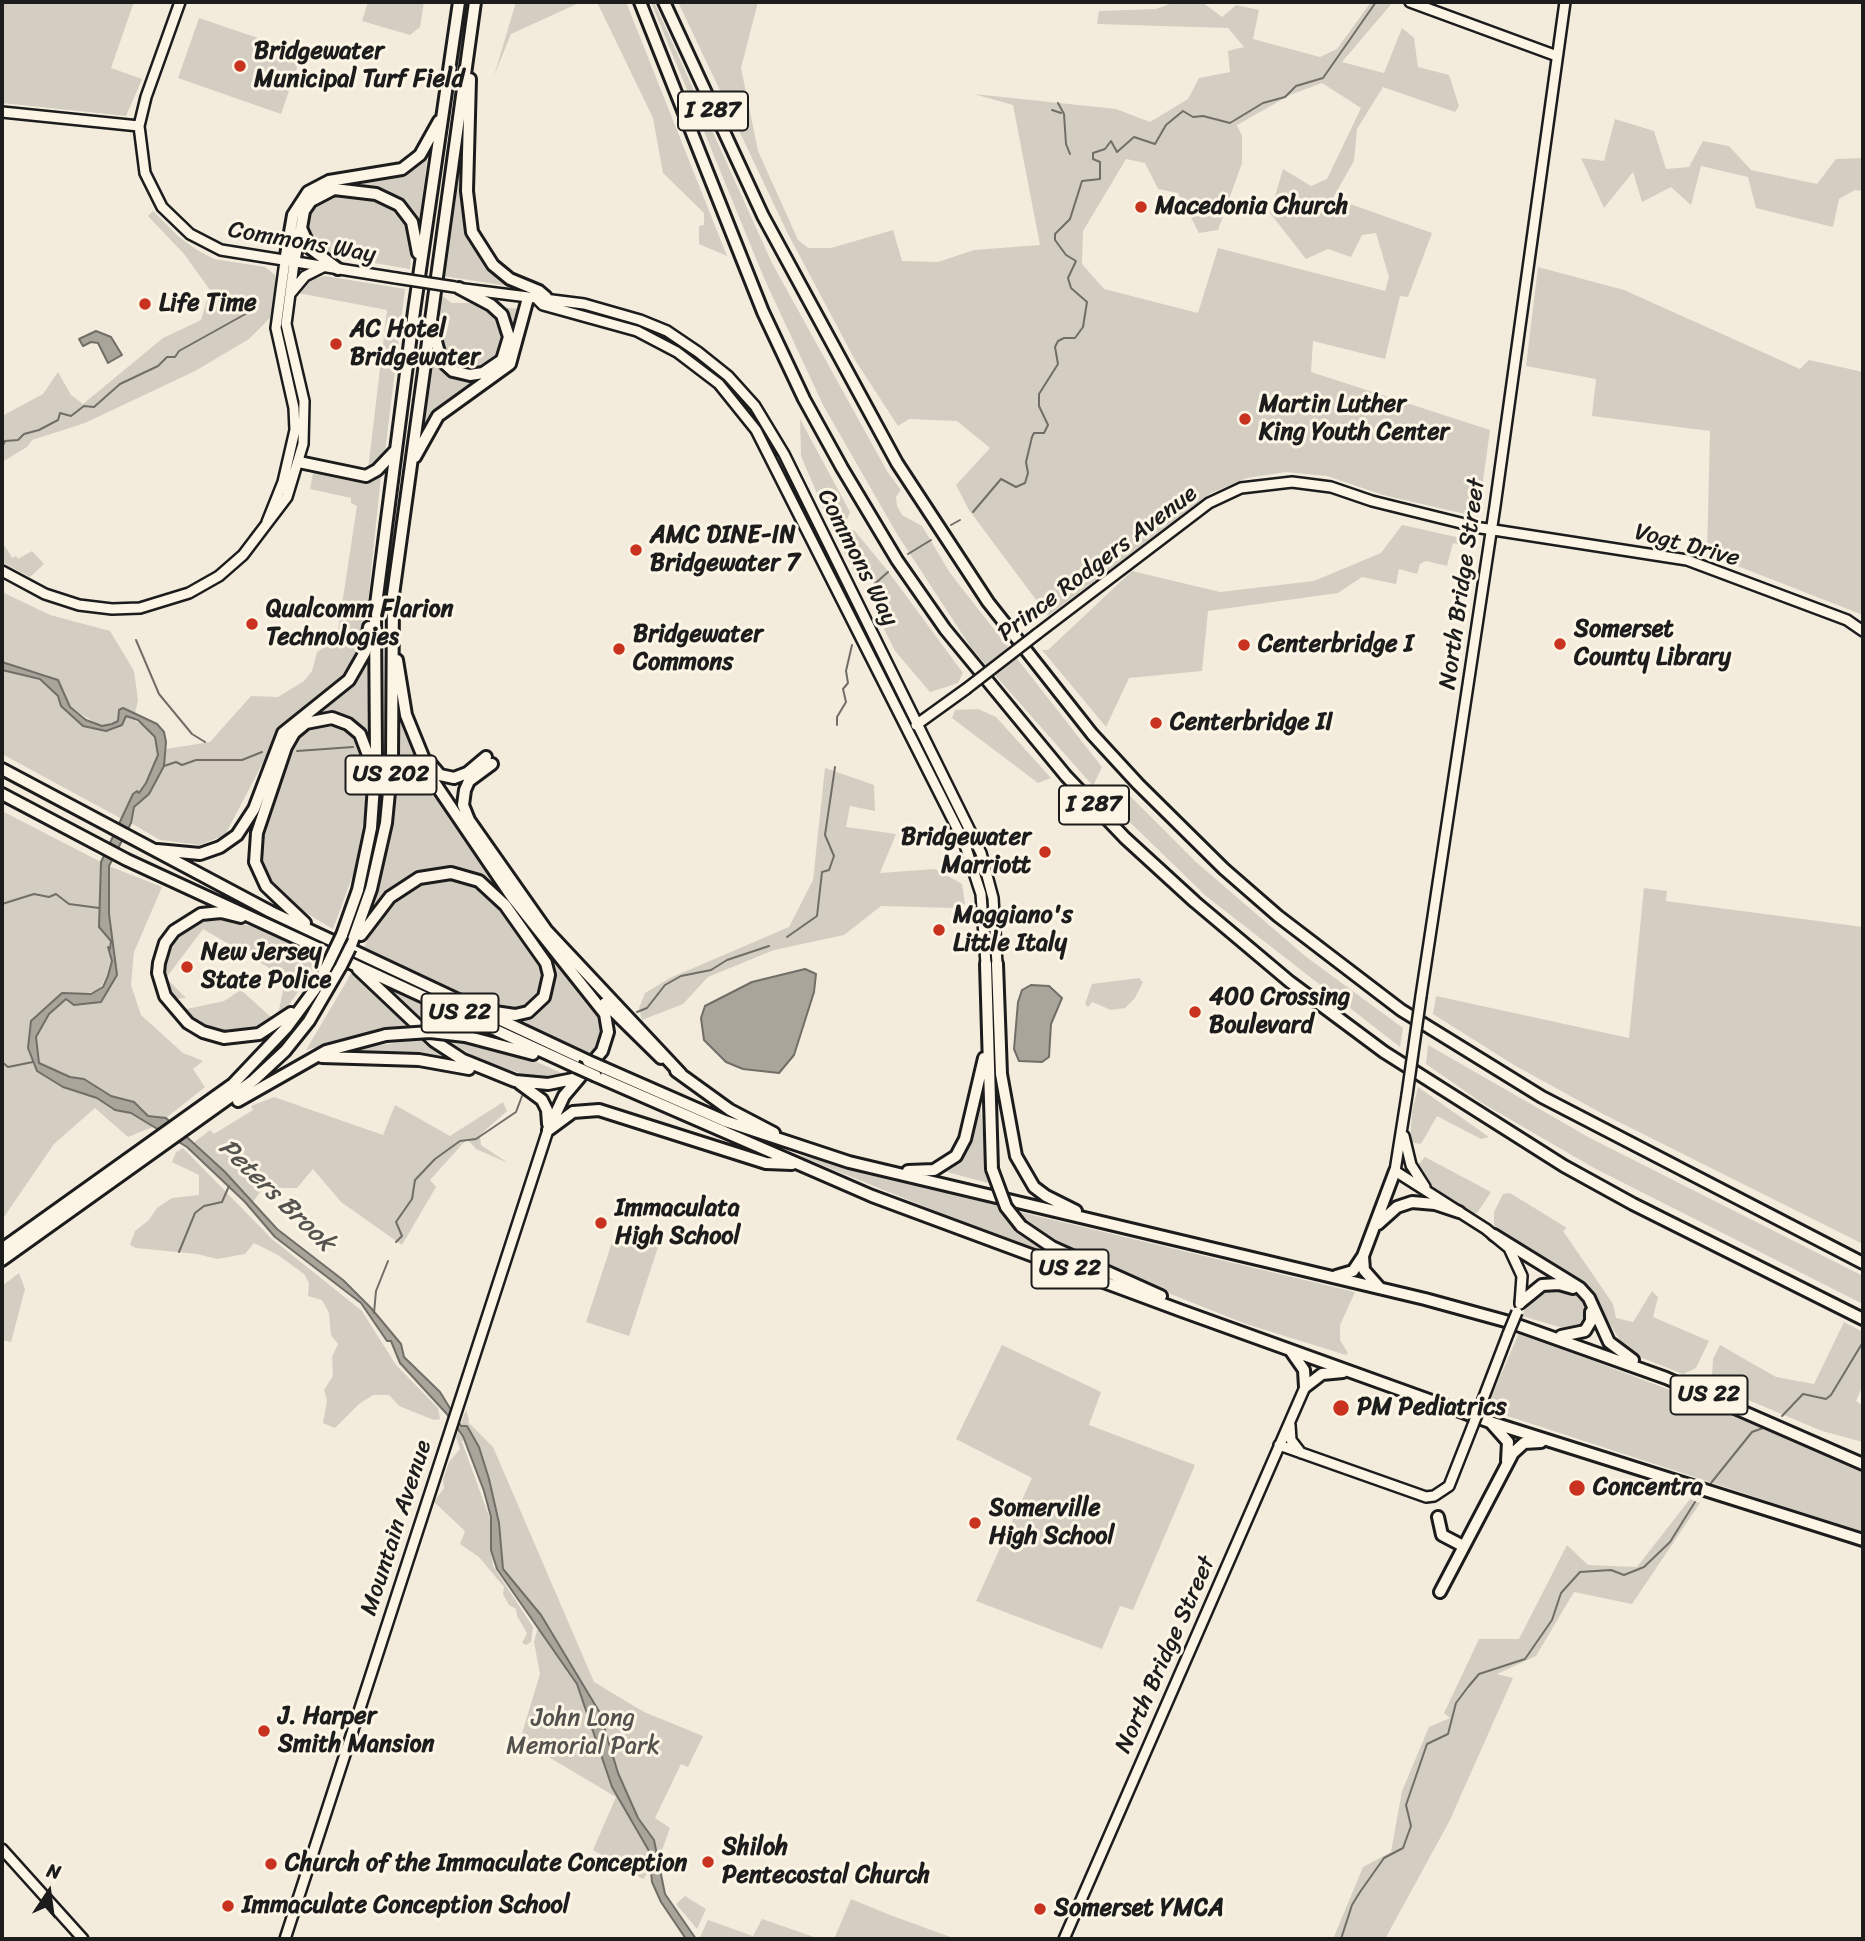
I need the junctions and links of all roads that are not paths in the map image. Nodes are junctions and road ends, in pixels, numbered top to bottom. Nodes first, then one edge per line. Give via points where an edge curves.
1 (180, 2) edge
2 (458, 2) edge
3 (475, 2) edge
4 (640, 2) edge
5 (664, 2) edge
6 (1410, 2) edge
7 (1565, 2) edge
8 (470, 34) junction
9 (1557, 56) junction
10 (2, 112) edge
11 (442, 115) junction
12 (139, 125) junction
13 (301, 228) junction
14 (290, 262) junction
15 (324, 267) junction
16 (338, 269) junction
17 (419, 270) junction
18 (457, 288) junction
19 (290, 294) junction
20 (537, 298) junction
21 (429, 315) junction
22 (395, 451) junction
23 (299, 462) junction
24 (409, 470) junction
25 (1492, 530) junction
26 (263, 532) junction
27 (2, 571) edge
28 (375, 612) junction
29 (391, 615) junction
30 (1863, 631) edge
31 (918, 724) junction
32 (908, 729) junction
33 (410, 730) junction
34 (2, 769) edge
35 (375, 773) junction
36 (2, 794) edge
37 (149, 849) junction
38 (261, 919) junction
39 (359, 933) junction
40 (330, 940) junction
41 (554, 951) junction
42 (346, 964) junction
43 (991, 964) junction
44 (315, 989) junction
45 (480, 1012) junction
46 (987, 1038) junction
47 (313, 1058) junction
48 (575, 1069) junction
49 (600, 1072) junction
50 (493, 1074) junction
51 (681, 1074) junction
52 (515, 1081) junction
53 (198, 1117) junction
54 (1403, 1122) junction
55 (548, 1130) junction
56 (783, 1142) junction
57 (158, 1144) junction
58 (795, 1164) junction
59 (883, 1170) junction
60 (1395, 1171) junction
61 (1436, 1198) junction
62 (1459, 1213) junction
63 (64, 1216) junction
64 (1105, 1223) junction
65 (1372, 1232) junction
66 (1494, 1235) junction
67 (2, 1249) edge
68 (1363, 1256) junction
69 (2, 1260) edge
70 (1863, 1263) edge
71 (2, 1269) edge
72 (1332, 1276) junction
73 (1381, 1289) junction
74 (1519, 1307) junction
75 (1863, 1319) edge
76 (1237, 1329) junction
77 (1551, 1336) junction
78 (1288, 1348) junction
79 (1354, 1373) junction
80 (1666, 1378) junction
81 (1305, 1387) junction
82 (1290, 1419) junction
83 (1490, 1422) junction
84 (1549, 1442) junction
85 (1279, 1445) junction
86 (1305, 1456) junction
87 (1506, 1464) junction
88 (1863, 1464) edge
89 (1438, 1517) dead end
90 (1863, 1541) edge
91 (1463, 1546) junction
92 (1440, 1592) dead end
93 (2, 1849) edge
94 (83, 1939) edge
95 (285, 1939) edge
96 (1064, 1939) edge

1 - 12 street, Commons Way
2 - 11 highway, US 202
3 - 8 highway, US 202
4 - 75 highway, I 287 via 763,312 804,399 897,560 945,629 1066,776 1125,838 1244,945 1393,1058 1564,1166
5 - 70 highway, I 287 via 758,205 897,463 988,602 1062,698 1138,784 1278,916 1401,1010 1542,1097
6 - 9 street
7 - 9 street, North Bridge Street
8 - 20 highway via 470,225 493,265 510,279 539,291
8 - 21 highway, US 202
9 - 25 street, North Bridge Street
10 - 12 street
11 - 14 highway via 419,155 402,169 330,181 308,192 293,215
11 - 17 highway, US 202
12 - 14 street, Commons Way via 150,187 182,228 221,250
13 - 14 highway
13 - 16 highway via 310,248
13 - 17 highway via 307,206 327,191 385,196 405,210 412,222
14 - 15 street, Commons Way
14 - 19 street
14 - 26 street via 276,328 295,408 295,430 283,482
15 - 16 street, Commons Way
15 - 19 street via 305,275
16 - 18 street, Commons Way, bridge
17 - 22 highway, US 202
18 - 20 street, Commons Way
18 - 21 highway via 491,305 505,320 508,346 497,365 470,375 446,365 436,349
19 - 23 street via 287,329 306,416
20 - 24 highway via 510,364 438,416
20 - 31 street, Commons Way via 613,311 667,331 712,362 746,395 784,454
20 - 32 street, Commons Way via 543,305 613,323 664,344 703,370 739,405 772,456
21 - 24 highway, US 202
22 - 23 highway via 366,476
22 - 28 highway, US 202
23 - 26 street via 288,498
24 - 29 highway, US 202
25 - 30 street, Vogt Drive via 1686,560 1847,620
25 - 31 street, Prince Rodgers Avenue, bridge via 1303,482 1262,483 1225,494
25 - 54 street, North Bridge Street, bridge
26 - 27 street via 209,583 176,599 140,608 79,605 45,594
28 - 35 highway, US 202
28 - 37 highway via 355,672 283,733 251,818 237,835 200,854
29 - 33 highway
29 - 39 highway, US 202 via 392,749 386,822
31 - 32 street, Prince Rodgers Avenue
31 - 43 street, Commons Way via 988,874 995,916
32 - 43 street, Commons Way via 973,868
33 - 41 highway via 442,794
33 - 51 highway via 435,771 447,778 462,776 489,761 465,789 463,805 469,820 547,931
34 - 37 highway, US 22
35 - 40 highway via 365,741 348,723 323,718 306,723 289,740 257,833 256,862 265,886 290,912
35 - 44 highway, US 202, bridge via 365,861 342,935
36 - 38 highway, US 22 via 127,860
37 - 40 highway, US 22
38 - 42 highway, US 22
38 - 44 highway via 209,912 174,931 162,950 158,973 173,1008 203,1032 244,1038 279,1023
39 - 42 highway, US 202, bridge
39 - 45 highway via 390,897 419,878 451,873 486,885 542,956 550,981 544,997 528,1012 516,1016
40 - 45 highway, US 22
41 - 48 highway via 599,1003 607,1020 602,1051
41 - 51 highway via 646,1045
42 - 48 highway, US 22
42 - 50 highway via 452,1055
42 - 53 highway, US 202 via 285,1051 254,1080
43 - 46 highway
43 - 64 highway via 1001,1074 1023,1173 1045,1196
44 - 53 highway, US 202 via 252,1066
45 - 49 highway, US 22, bridge via 588,1061
46 - 59 highway via 965,1139 957,1156 934,1170
46 - 76 highway, bridge via 992,1169 1006,1207 1021,1226 1052,1247
47 - 48 highway, bridge via 386,1035 430,1032 465,1035
47 - 50 highway via 426,1060
47 - 53 highway
48 - 49 highway, US 22, bridge
48 - 52 highway via 548,1084
48 - 55 highway
49 - 56 highway, US 22
49 - 58 highway, US 22
50 - 52 highway
51 - 56 highway
52 - 55 highway via 542,1100
53 - 57 highway, US 202
54 - 60 street, North Bridge Street
54 - 61 street via 1411,1165
55 - 58 highway via 573,1112 599,1110 766,1163
55 - 95 street, Mountain Avenue
56 - 59 highway, US 22
57 - 63 highway, US 202
57 - 67 highway, US 202
58 - 76 highway, US 22
59 - 64 highway, US 22
60 - 61 street
60 - 65 highway
61 - 62 street
62 - 65 highway via 1412,1202 1391,1212
62 - 66 street
63 - 69 highway, US 202
63 - 71 highway
64 - 72 highway, US 22
65 - 68 highway
66 - 74 street via 1509,1248 1520,1268
66 - 80 highway via 1580,1288 1609,1342
68 - 72 highway via 1353,1271
68 - 73 highway via 1364,1270
72 - 73 highway, US 22
73 - 77 highway, US 22
74 - 77 highway via 1534,1288 1550,1283 1579,1292 1590,1309 1589,1327 1573,1336
74 - 86 street, bridge via 1450,1486 1434,1496 1413,1495
76 - 78 highway, US 22
77 - 80 highway, US 22
78 - 79 highway, US 22
78 - 81 highway via 1304,1370
79 - 81 highway via 1327,1373
79 - 83 highway, US 22
80 - 88 highway, US 22
81 - 82 street, North Bridge Street
82 - 85 street, North Bridge Street
82 - 86 street via 1291,1440
83 - 84 highway, US 22
83 - 87 highway via 1508,1441
84 - 87 highway via 1524,1443
84 - 90 highway, US 22
85 - 86 street
85 - 96 street, North Bridge Street
87 - 91 highway
89 - 91 highway via 1442,1535
91 - 92 highway
93 - 94 street

